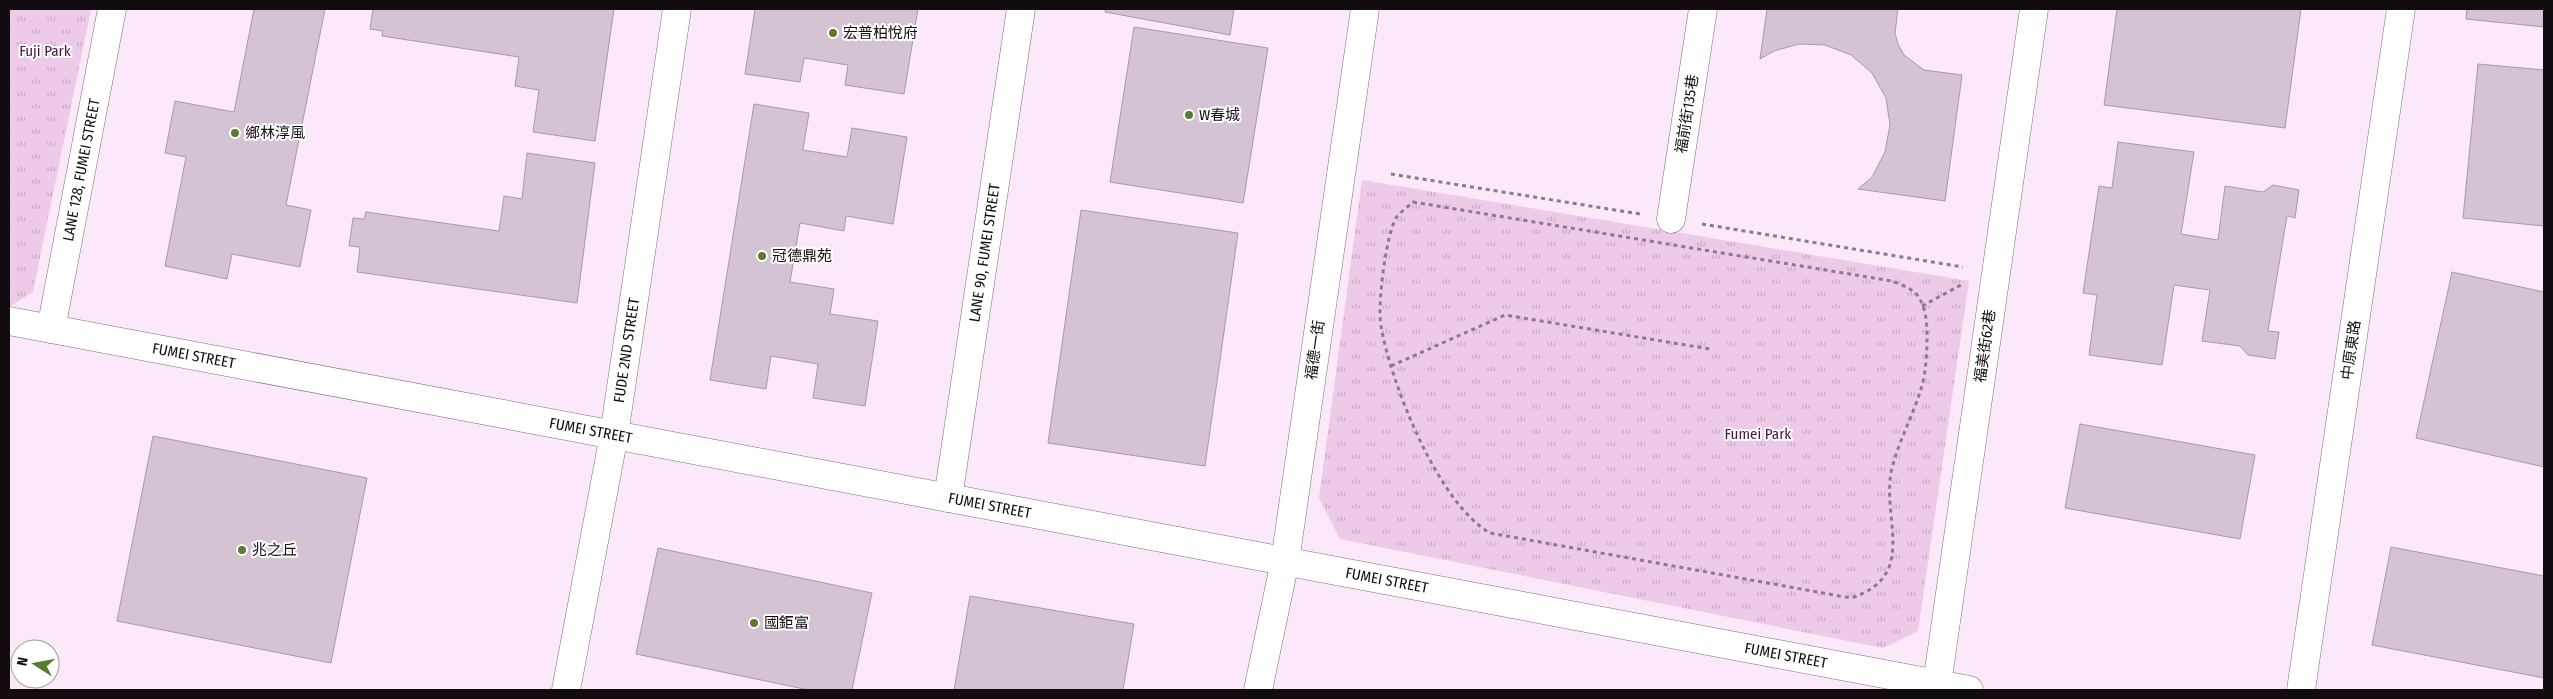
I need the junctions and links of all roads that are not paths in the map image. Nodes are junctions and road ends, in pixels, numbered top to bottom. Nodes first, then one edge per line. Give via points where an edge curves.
1 (112, 9) edge
2 (678, 9) edge
3 (1021, 9) edge
4 (1365, 9) edge
5 (1702, 9) edge
6 (2034, 9) edge
7 (2401, 9) edge
8 (1671, 219) dead end
9 (9, 321) edge
10 (51, 329) junction
11 (614, 435) junction
12 (948, 498) junction
13 (1285, 561) junction
14 (1937, 684) junction
15 (566, 690) edge
16 (1258, 690) edge
17 (1969, 690) edge
18 (2301, 690) edge

1 - 10 street, LANE 128, FUMEI STREET
2 - 11 street, FUDE 2ND STREET
3 - 12 street, LANE 90, FUMEI STREET
4 - 13 street, 福德一街
5 - 8 street, 福前街135巷
6 - 14 street, 福美街62巷
7 - 18 street, 中原東路
9 - 10 street, FUMEI STREET
10 - 11 street, FUMEI STREET
11 - 12 street, FUMEI STREET
11 - 15 street, FUDE 2ND STREET
12 - 13 street, FUMEI STREET
13 - 14 street, FUMEI STREET
13 - 16 street, 福德一街
14 - 17 street, FUMEI STREET

